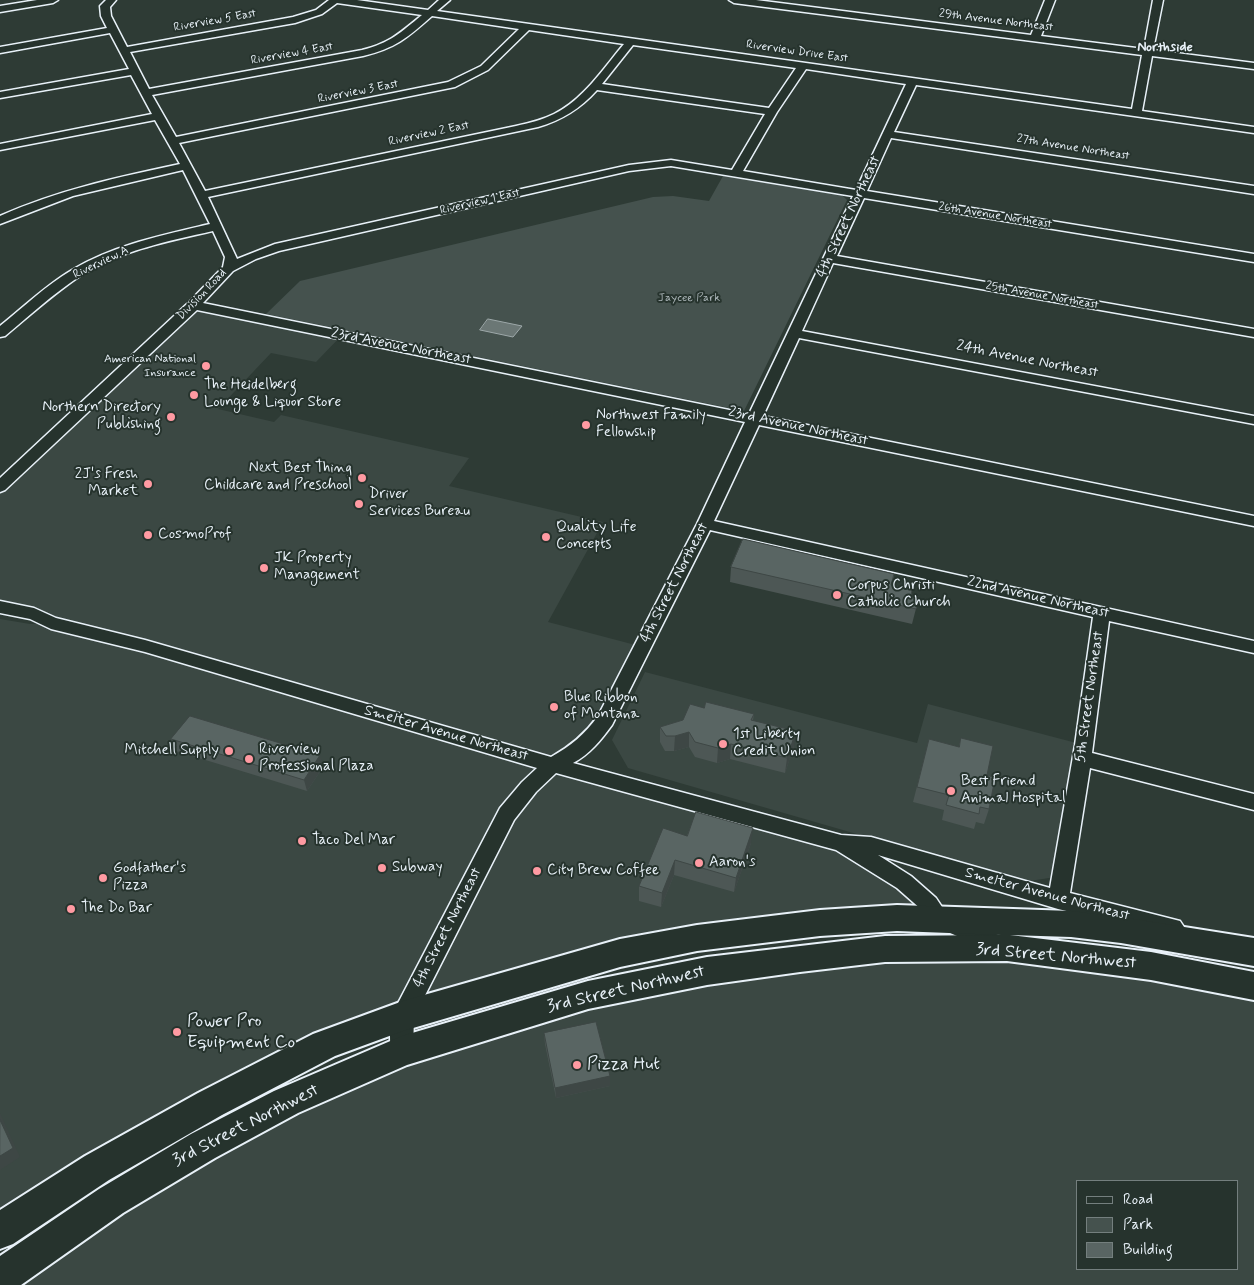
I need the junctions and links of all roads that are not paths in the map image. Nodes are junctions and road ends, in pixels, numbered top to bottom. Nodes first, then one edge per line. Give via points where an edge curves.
1 (53, 0) edge
2 (111, 0) edge
3 (336, 0) edge
4 (445, 0) edge
5 (734, 0) edge
6 (1050, 0) edge
7 (1154, 0) edge
8 (778, 3) edge
9 (0, 8) edge
10 (430, 13) junction
11 (527, 26) junction
12 (113, 30) junction
13 (1035, 38) junction
14 (631, 41) junction
15 (0, 50) edge
16 (124, 50) junction
17 (1146, 52) junction
18 (802, 66) junction
19 (1254, 66) edge
20 (135, 71) junction
21 (912, 82) junction
22 (593, 86) junction
23 (147, 93) junction
24 (0, 95) edge
25 (772, 112) junction
26 (1136, 114) junction
27 (158, 116) junction
28 (1254, 130) edge
29 (888, 134) junction
30 (173, 142) junction
31 (0, 147) edge
32 (677, 150) dead end
33 (672, 163) junction
34 (187, 166) junction
35 (736, 173) junction
36 (1254, 190) edge
37 (860, 193) junction
38 (202, 195) junction
39 (0, 220) edge
40 (217, 226) junction
41 (1254, 258) edge
42 (830, 259) junction
43 (229, 268) junction
44 (194, 304) junction
45 (794, 332) junction
46 (0, 333) edge
47 (1254, 334) edge
48 (754, 418) junction
49 (1254, 420) edge
50 (0, 487) edge
51 (1254, 521) edge
52 (705, 524) junction
53 (0, 607) edge
54 (1102, 612) junction
55 (0, 619) edge
56 (51, 624) junction
57 (1254, 647) edge
58 (1081, 758) junction
59 (553, 765) junction
60 (1254, 802) edge
61 (841, 843) junction
62 (1058, 900) junction
63 (939, 918) junction
64 (1254, 947) edge
65 (1007, 948) junction
66 (1254, 952) edge
67 (1254, 986) edge
68 (403, 1016) junction
69 (402, 1051) junction
70 (0, 1231) edge
71 (0, 1278) edge

1 - 9 street
2 - 12 street, Division Road via 105,6
3 - 10 street, Riverview Drive East
3 - 16 street, Riverview 5 East via 319,12 295,20
4 - 10 street, Riverview 4 East
5 - 8 street, 29th Avenue Northeast
6 - 13 street
7 - 17 street
8 - 13 street, 29th Avenue Northeast
10 - 11 street, Riverview Drive East
10 - 23 street, Riverview 4 East via 399,39 363,54
11 - 14 street, Riverview Drive East
11 - 30 street, Riverview 3 East via 483,71 451,86
12 - 15 street
12 - 16 street, Division Road
13 - 17 street, 29th Avenue Northeast
14 - 18 street, Riverview Drive East
14 - 22 street, Riverview 2 East
16 - 20 street, Division Road
17 - 19 street, 29th Avenue Northeast
17 - 26 street
18 - 21 street, Riverview Drive East
18 - 25 street
20 - 23 street, Division Road
20 - 24 street
21 - 26 street, Riverview Drive East
21 - 29 street, 4th Street Northeast
22 - 25 street
22 - 38 street, Riverview 2 East via 576,105 559,116 518,129
23 - 27 street, Division Road
25 - 35 street
26 - 28 street, Riverview Drive East
27 - 30 street, Division Road
27 - 31 street
29 - 36 street, 27th Avenue Northeast
29 - 37 street, 4th Street Northeast
30 - 34 street, Division Road
32 - 33 street
33 - 35 street, Riverview 1 East
33 - 43 street, Riverview 1 East via 629,168 275,248
34 - 38 street, Division Road
34 - 39 street via 62,195
35 - 37 street, 26th Avenue Northeast
37 - 41 street, 26th Avenue Northeast
37 - 42 street, 4th Street Northeast
38 - 40 street, Division Road
40 - 43 street, Division Road via 231,257
40 - 46 street, Riverview A via 138,245 97,262 52,290
42 - 45 street, 4th Street Northeast
42 - 47 street, 25th Avenue Northeast
43 - 44 street, Division Road
44 - 48 street, 23rd Avenue Northeast
44 - 50 street, Division Road
45 - 48 street, 4th Street Northeast
45 - 49 street, 24th Avenue Northeast
48 - 51 street, 23rd Avenue Northeast
48 - 52 street, 4th Street Northeast
52 - 54 street, 22nd Avenue Northeast
52 - 59 street, 4th Street Northeast via 595,735 575,753
53 - 56 street, Smelter Avenue Northeast via 34,614
54 - 57 street, 22nd Avenue Northeast
54 - 58 street, 5th Street Northeast
55 - 56 street, Smelter Avenue Northeast
56 - 59 street, Smelter Avenue Northeast via 152,649
58 - 60 street
58 - 62 street, 5th Street Northeast
59 - 61 street, Smelter Avenue Northeast
59 - 68 street, 4th Street Northeast via 507,814
61 - 62 street, Smelter Avenue Northeast via 871,845
61 - 63 street, Smelter Avenue Northeast via 904,882 929,904
62 - 64 street, Smelter Avenue Northeast
63 - 65 street, Smelter Avenue Northeast
63 - 66 highway, 3rd Street Northwest via 1071,924
63 - 68 highway, 3rd Street Northwest via 820,923 697,938 620,953
65 - 67 highway, 3rd Street Northwest via 1151,966
65 - 69 highway, 3rd Street Northwest via 885,949 706,970 588,995
68 - 69 street, 4th Street Northeast
68 - 70 highway, 3rd Street Northwest via 324,1045 210,1104 98,1168
69 - 71 highway, 3rd Street Northwest via 286,1102 202,1146 111,1201

